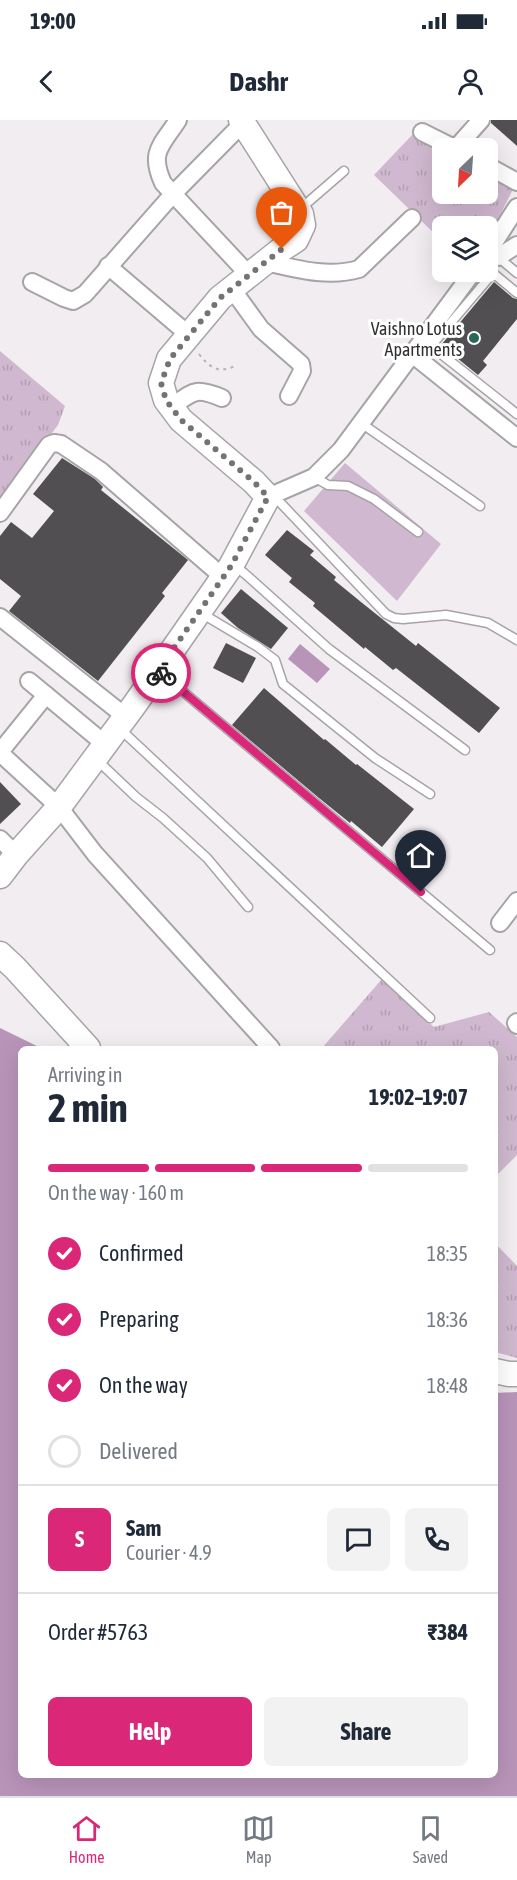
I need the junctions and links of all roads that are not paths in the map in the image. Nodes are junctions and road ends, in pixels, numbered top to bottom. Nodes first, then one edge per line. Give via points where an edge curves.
1 (178, 120) edge
2 (481, 120) edge
3 (242, 122) edge
4 (422, 132) dead end
5 (434, 138) edge
6 (464, 138) edge
7 (344, 171) dead end
8 (498, 172) edge
9 (517, 182) edge
10 (173, 194) junction
11 (517, 207) edge
12 (298, 210) junction
13 (412, 218) dead end
14 (498, 242) edge
15 (517, 245) edge
16 (498, 252) edge
17 (498, 260) edge
18 (108, 266) junction
19 (517, 273) edge
20 (249, 276) junction
21 (32, 282) dead end
22 (468, 282) edge
23 (517, 293) edge
24 (454, 308) junction
25 (188, 336) junction
26 (412, 354) junction
27 (289, 396) dead end
28 (222, 398) dead end
29 (171, 407) junction
30 (517, 414) edge
31 (361, 423) junction
32 (517, 438) edge
33 (314, 477) junction
34 (271, 496) junction
35 (480, 506) dead end
36 (0, 513) edge
37 (418, 532) dead end
38 (227, 571) junction
39 (199, 611) junction
40 (0, 617) edge
41 (517, 639) edge
42 (158, 671) junction
43 (29, 681) dead end
44 (46, 695) junction
45 (111, 737) junction
46 (465, 750) dead end
47 (0, 753) edge
48 (430, 794) dead end
49 (59, 807) junction
50 (8, 847) edge
51 (0, 876) edge
52 (517, 901) edge
53 (248, 907) dead end
54 (500, 923) dead end
55 (490, 950) dead end
56 (0, 954) edge
57 (430, 1018) dead end
58 (85, 1046) edge
59 (269, 1046) edge
60 (498, 1372) edge
61 (517, 1374) edge

1 - 10 street via 156,159 163,183
2 - 6 street
3 - 10 street
3 - 12 main road
4 - 5 street
7 - 12 lane
8 - 9 street
10 - 18 street
10 - 20 street
11 - 14 street
12 - 20 main road via 303,225 296,240
13 - 20 street via 359,269
15 - 16 street
17 - 19 lane
18 - 21 street via 85,294 73,300
18 - 25 street
20 - 25 main road via 220,298
20 - 27 street via 261,329 301,364 302,371
22 - 24 street
23 - 24 lane via 493,273
24 - 26 street
24 - 30 lane via 431,346
25 - 29 main road via 170,359 161,383
26 - 31 street
26 - 32 street
28 - 29 street via 198,391
29 - 34 main road via 181,420
31 - 33 street
31 - 35 lane
33 - 34 street
33 - 37 lane via 328,485 348,486 374,499
34 - 38 main road
34 - 41 lane via 386,614 403,619 446,615 478,621
36 - 38 street via 49,446 61,444
38 - 39 main road
38 - 46 lane via 278,602 329,649
39 - 42 main road
39 - 48 lane via 275,660 283,684 375,758
40 - 45 street
42 - 45 main road
42 - 55 lane
43 - 44 street
44 - 45 street
44 - 47 street
45 - 49 main road
45 - 53 lane via 136,797 207,858
45 - 57 lane
47 - 49 street
49 - 50 main road
49 - 59 street via 95,854
50 - 51 main road
52 - 54 street
56 - 58 main road
60 - 61 main road

